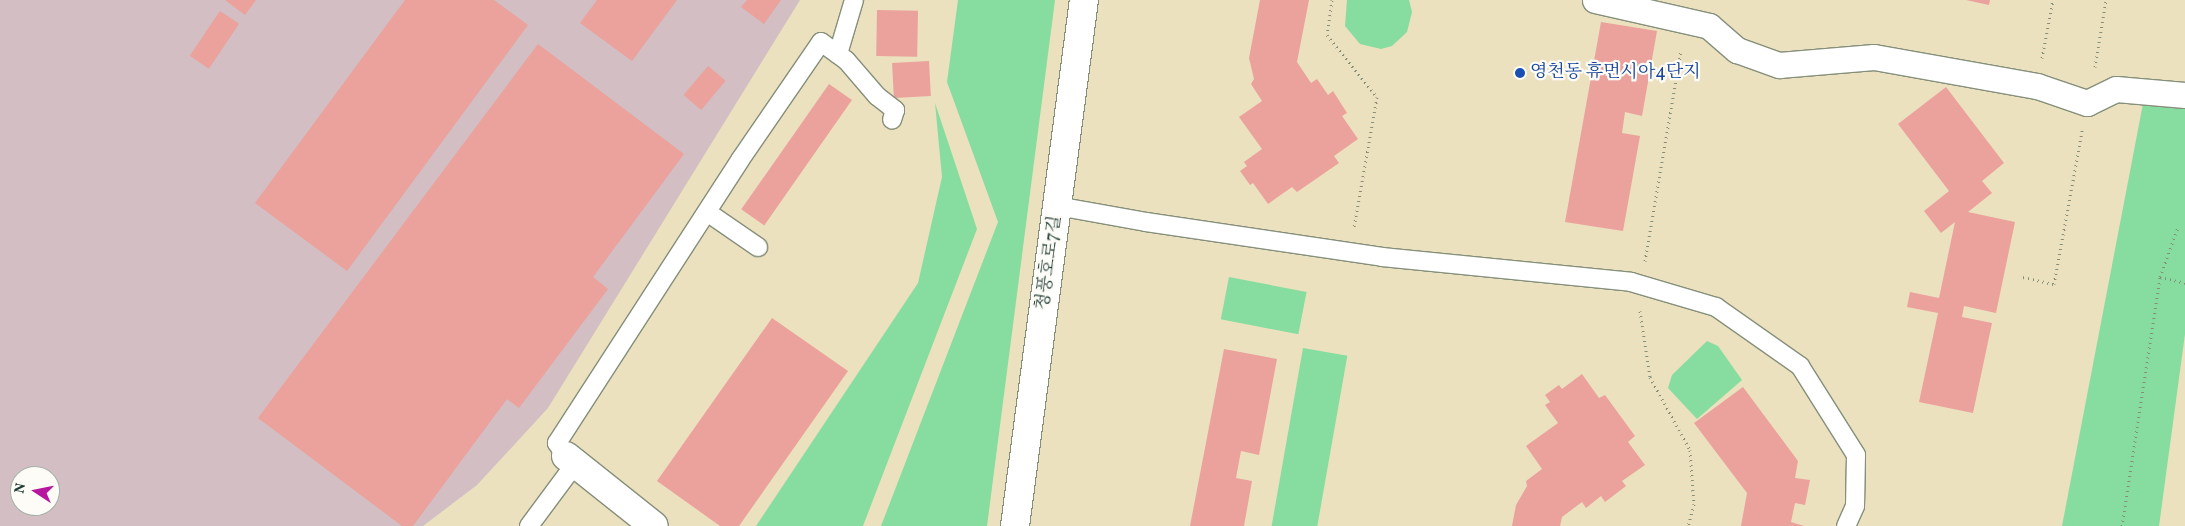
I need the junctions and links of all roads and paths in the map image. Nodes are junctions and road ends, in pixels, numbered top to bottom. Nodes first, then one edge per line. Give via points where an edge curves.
1 (854, 0) edge
2 (1084, 0) edge
3 (1332, 0) edge
4 (1595, 0) edge
5 (2053, 0) edge
6 (2106, 0) edge
7 (1684, 22) junction
8 (838, 54) junction
9 (2037, 86) junction
10 (2116, 89) junction
11 (2185, 95) edge
12 (2087, 103) junction
13 (892, 120) dead end
14 (1057, 206) junction
15 (707, 212) junction
16 (2178, 227) dead end
17 (758, 247) dead end
18 (1349, 252) junction
19 (2160, 277) junction
20 (2023, 278) dead end
21 (2185, 283) edge
22 (1641, 285) junction
23 (570, 460) junction
24 (529, 526) edge
25 (654, 526) edge
26 (1015, 526) edge
27 (1688, 526) edge
28 (1846, 526) edge
29 (2122, 526) edge

1 - 8 lane
2 - 14 street, 청풍호로7길
3 - 18 path via 1327,35 1377,97
4 - 7 street
5 - 9 path
6 - 10 path via 2094,69 2118,75
7 - 9 street via 1709,26 1737,50 1779,65 1874,57
7 - 22 path
8 - 13 lane via 877,96 895,110
8 - 15 lane via 821,42
9 - 12 street
10 - 11 street
10 - 12 street
12 - 20 path via 2054,284
14 - 18 lane
14 - 26 street, 청풍호로7길
15 - 17 lane
15 - 23 lane via 558,444
16 - 19 path
18 - 22 lane
19 - 21 path
19 - 29 path
22 - 27 path via 1639,323 1650,377 1690,450 1694,504
22 - 28 lane via 1716,307 1800,366 1856,455 1855,506
23 - 24 lane
23 - 25 street

